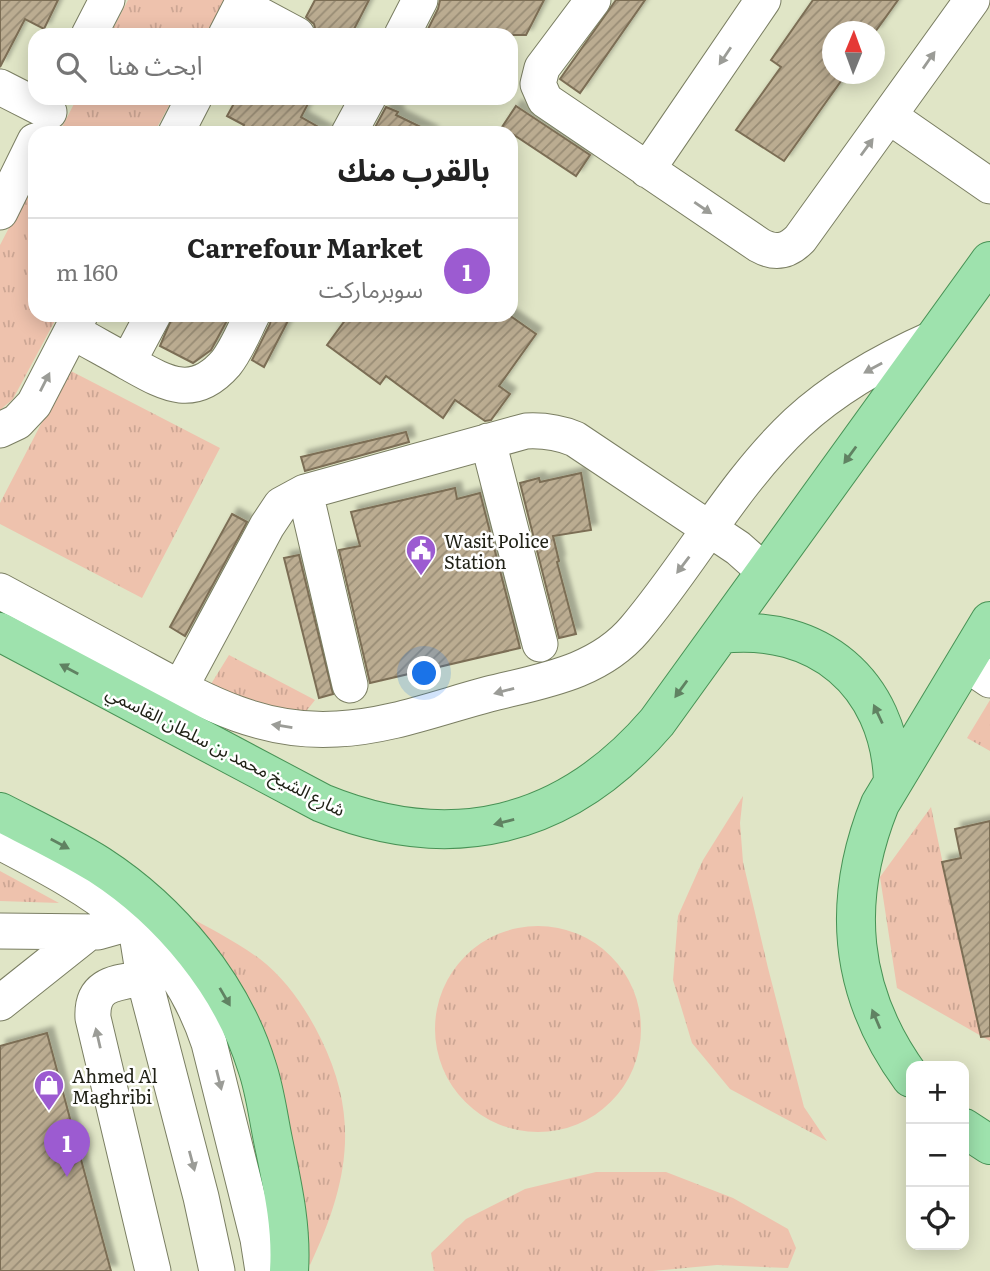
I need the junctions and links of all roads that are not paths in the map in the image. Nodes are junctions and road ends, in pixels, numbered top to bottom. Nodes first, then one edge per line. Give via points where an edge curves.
1 (107, 0) edge
2 (420, 0) edge
3 (593, 0) edge
4 (763, 0) edge
5 (972, 0) edge
6 (237, 13) edge
7 (93, 28) edge
8 (278, 28) edge
9 (406, 28) edge
10 (0, 88) edge
11 (190, 105) edge
12 (364, 105) edge
13 (889, 116) junction
14 (45, 121) edge
15 (180, 126) edge
16 (353, 126) edge
17 (28, 155) edge
18 (647, 170) junction
19 (990, 187) edge
20 (0, 212) edge
21 (990, 261) edge
22 (149, 322) edge
23 (248, 322) edge
24 (76, 323) edge
25 (934, 338) junction
26 (128, 362) junction
27 (0, 430) edge
28 (488, 442) junction
29 (306, 492) junction
30 (709, 530) junction
31 (760, 559) junction
32 (0, 591) edge
33 (990, 621) edge
34 (0, 632) edge
35 (721, 634) junction
36 (540, 644) dead end
37 (977, 672) edge
38 (351, 685) dead end
39 (180, 688) junction
40 (893, 780) junction
41 (0, 812) edge
42 (0, 842) edge
43 (133, 925) junction
44 (0, 931) edge
45 (88, 933) junction
46 (144, 978) junction
47 (0, 1003) edge
48 (906, 1070) edge
49 (969, 1131) edge
50 (990, 1144) edge
51 (201, 1197) junction
52 (283, 1260) edge
53 (153, 1271) edge
54 (217, 1271) edge

1 - 7 street
2 - 9 street
3 - 18 street via 541,68 538,84 552,106
4 -> 18 street
13 -> 5 street
6 - 8 street
10 - 14 street
11 - 15 street
12 - 16 street
18 -> 13 street via 767,250 785,250 800,239
13 - 19 street
17 - 20 street
21 - 25 main road, شارع الشيخ محمد بن سلطان القاسمي
22 - 26 street
23 - 26 street via 226,362 206,380 194,384 169,384
24 - 26 street
27 -> 24 street via 17,422 34,404
25 -> 30 street via 862,374 797,423
25 -> 31 main road, شارع الشيخ محمد بن سلطان القاسمي
28 - 29 street
28 - 30 street via 526,431 559,432
28 - 36 street
29 - 38 street
29 - 39 street via 281,505 273,515
30 - 31 street
30 -> 39 street via 624,641 567,674 390,721 312,730 260,722
31 - 35 main road, شارع الشيخ محمد بن سلطان القاسمي
32 - 39 street
33 - 37 main road
35 -> 34 main road, شارع الشيخ محمد بن سلطان القاسمي via 637,746 589,785 534,813 474,828 442,830 381,823 322,803
40 -> 35 main road via 881,718 859,682 843,667 812,646 782,635
37 - 40 main road
48 -> 40 main road via 881,1031 868,999 855,934 859,867 867,835
41 -> 52 main road via 99,865 129,887 183,938 226,999 257,1067 285,1200
42 - 43 street via 78,886
43 - 45 street
43 - 46 street
43 -> 52 street via 165,957 199,1013
44 - 45 street
45 - 47 street
46 -> 51 street
53 -> 46 street via 93,1018 102,989
49 - 50 main road
51 - 52 street
51 - 54 street

